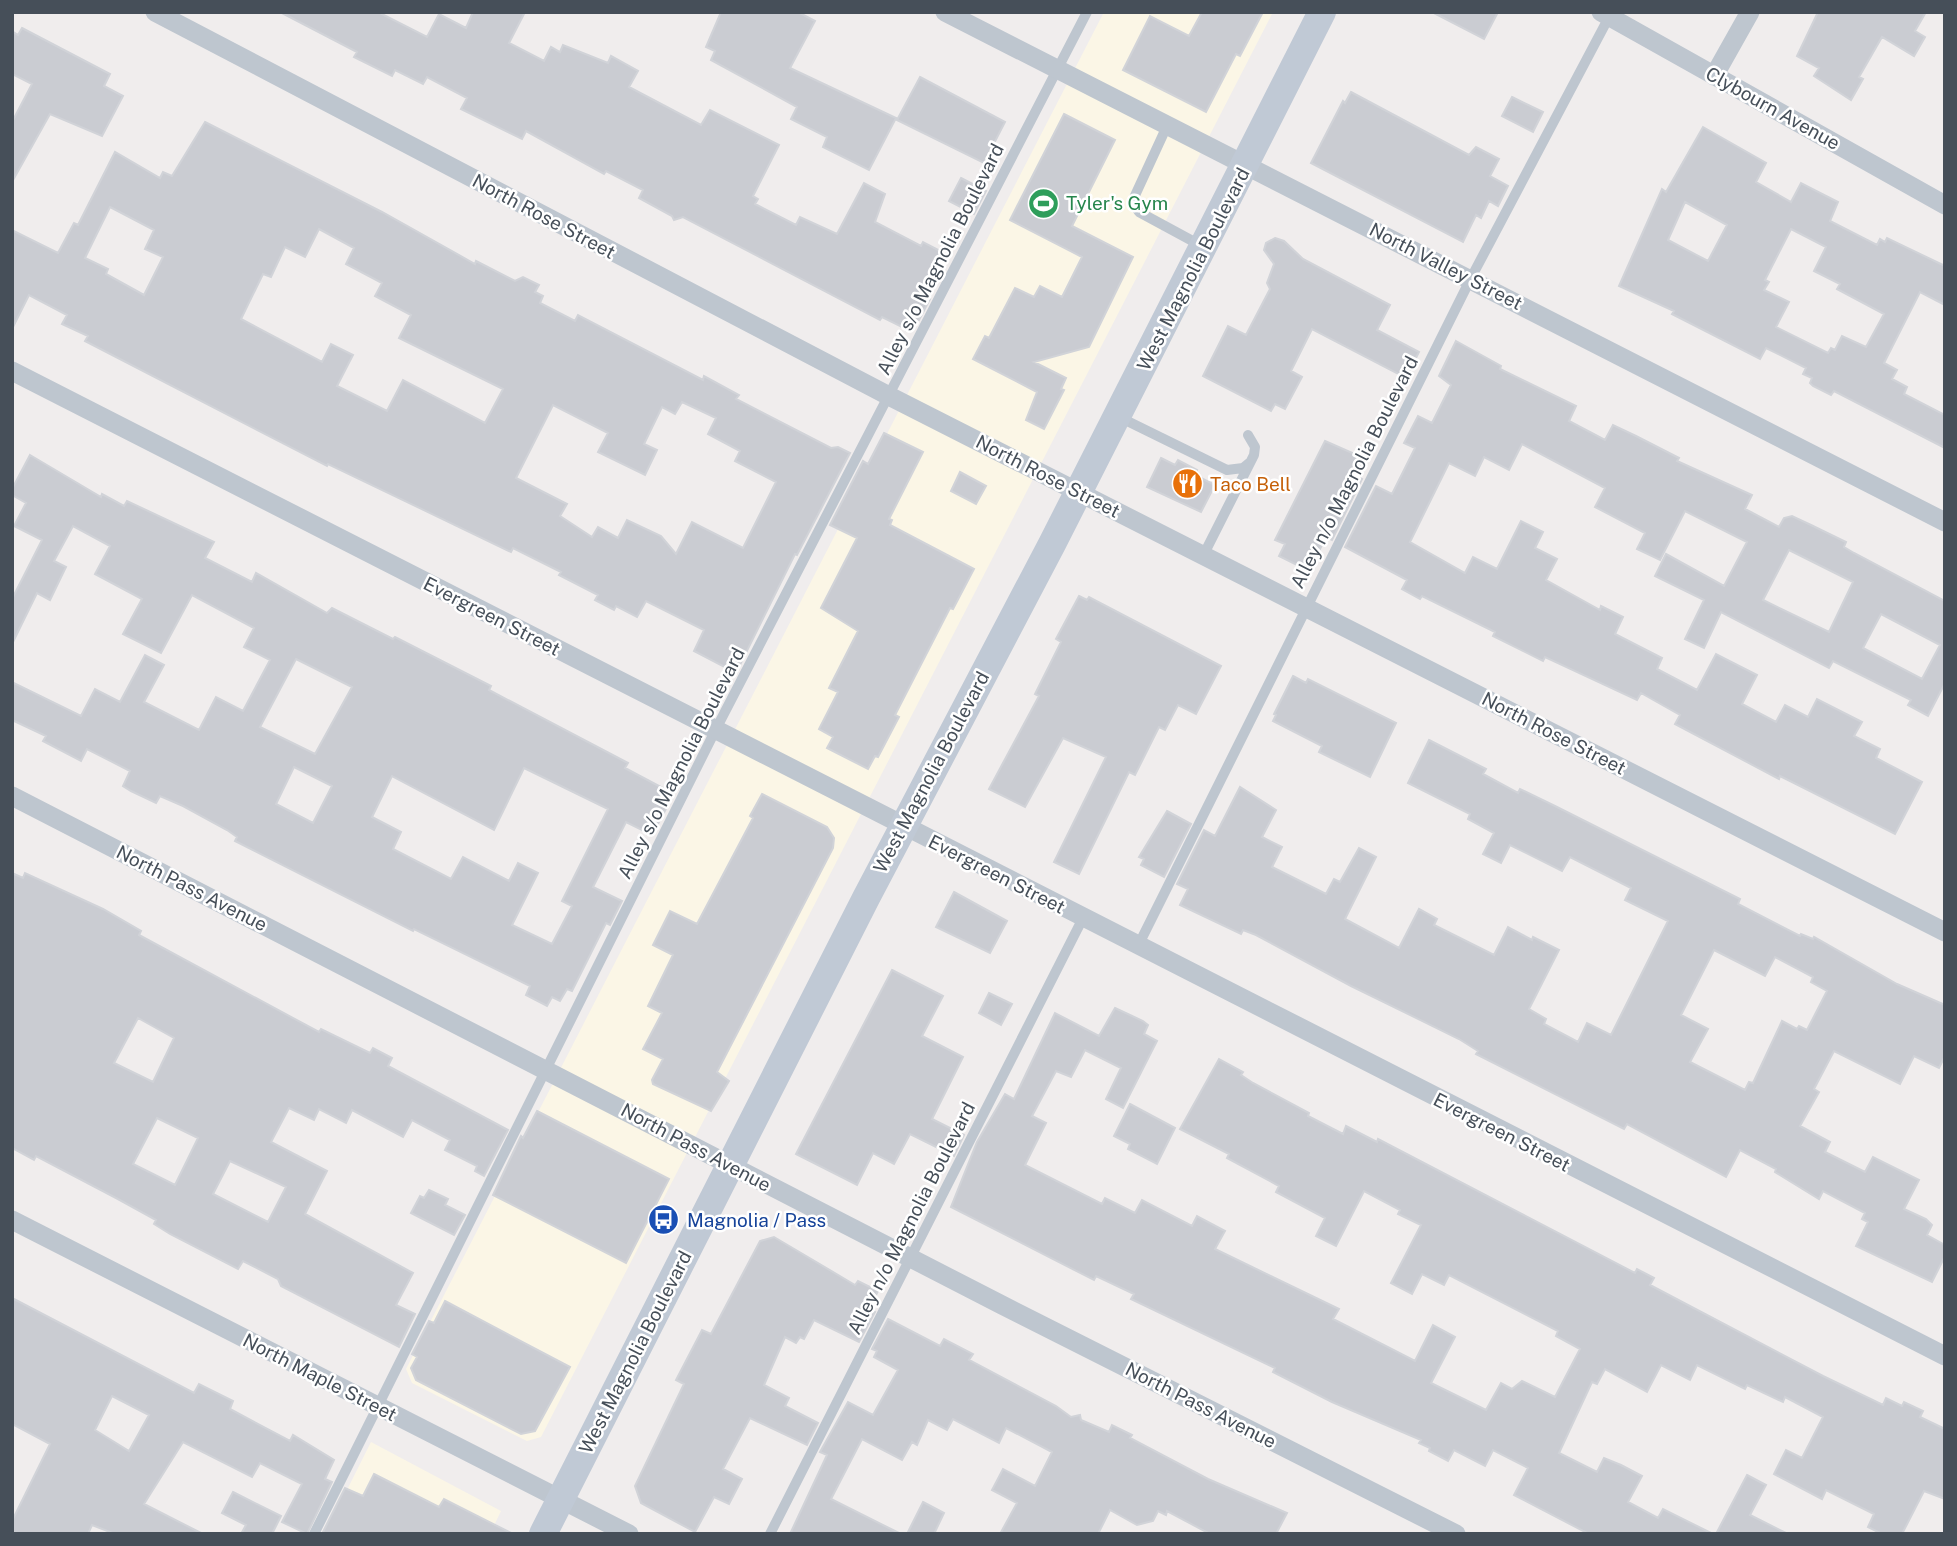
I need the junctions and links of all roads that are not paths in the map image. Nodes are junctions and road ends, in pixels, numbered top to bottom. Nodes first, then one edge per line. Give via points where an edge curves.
1 (155, 12) edge
2 (945, 12) edge
3 (1087, 12) edge
4 (1322, 12) edge
5 (1750, 12) edge
6 (1605, 15) edge
7 (1057, 69) junction
8 (1714, 76) junction
9 (1167, 126) junction
10 (1247, 164) junction
11 (1945, 205) edge
12 (1204, 247) junction
13 (1471, 278) junction
14 (12, 371) edge
15 (889, 396) junction
16 (1117, 416) junction
17 (1248, 435) dead end
18 (1249, 463) junction
19 (1079, 491) junction
20 (1945, 522) edge
21 (1204, 554) junction
22 (1306, 607) junction
23 (715, 731) junction
24 (12, 796) edge
25 (904, 825) junction
26 (1083, 918) junction
27 (1945, 932) edge
28 (1137, 947) junction
29 (547, 1069) junction
30 (730, 1166) junction
31 (12, 1220) edge
32 (910, 1257) junction
33 (1945, 1356) edge
34 (378, 1408) junction
35 (562, 1498) junction
36 (314, 1534) edge
37 (543, 1534) edge
38 (629, 1534) edge
39 (770, 1534) edge
40 (1456, 1534) edge

1 - 15 street, North Rose Street
2 - 7 street, North Valley Street
3 - 7 lane, Alley s/o Magnolia Boulevard
4 - 10 main road, West Magnolia Boulevard
5 - 8 street
6 - 8 street, Clybourn Avenue
6 - 13 lane, Alley n/o Magnolia Boulevard
7 - 9 street, North Valley Street
7 - 15 lane, Alley s/o Magnolia Boulevard
8 - 11 street, Clybourn Avenue
9 - 10 street, North Valley Street
9 - 12 lane via 1132,202 1144,215
10 - 12 main road, West Magnolia Boulevard
10 - 13 street, North Valley Street
12 - 16 main road, West Magnolia Boulevard
13 - 20 street, North Valley Street
13 - 22 lane, Alley n/o Magnolia Boulevard
14 - 23 street, Evergreen Street
15 - 19 street, North Rose Street
15 - 23 lane, Alley s/o Magnolia Boulevard
16 - 18 lane via 1227,470
16 - 19 main road, West Magnolia Boulevard
17 - 18 lane via 1255,447
18 - 21 lane
19 - 21 street, North Rose Street
19 - 25 main road, West Magnolia Boulevard
21 - 22 street, North Rose Street
22 - 27 street, North Rose Street
22 - 28 lane, Alley n/o Magnolia Boulevard
23 - 25 street, Evergreen Street
23 - 29 lane, Alley s/o Magnolia Boulevard
24 - 29 street, North Pass Avenue
25 - 26 street, Evergreen Street
25 - 30 main road, West Magnolia Boulevard
26 - 28 street, Evergreen Street
26 - 32 lane, Alley n/o Magnolia Boulevard
28 - 33 street, Evergreen Street
29 - 30 street, North Pass Avenue
29 - 34 lane, Alley s/o Magnolia Boulevard
30 - 32 street, North Pass Avenue
30 - 35 main road, West Magnolia Boulevard
31 - 34 street, North Maple Street
32 - 39 lane, Alley n/o Magnolia Boulevard
32 - 40 street, North Pass Avenue
34 - 35 street, North Maple Street
34 - 36 lane, Alley s/o Magnolia Boulevard
35 - 37 main road, West Magnolia Boulevard
35 - 38 street, North Maple Street

